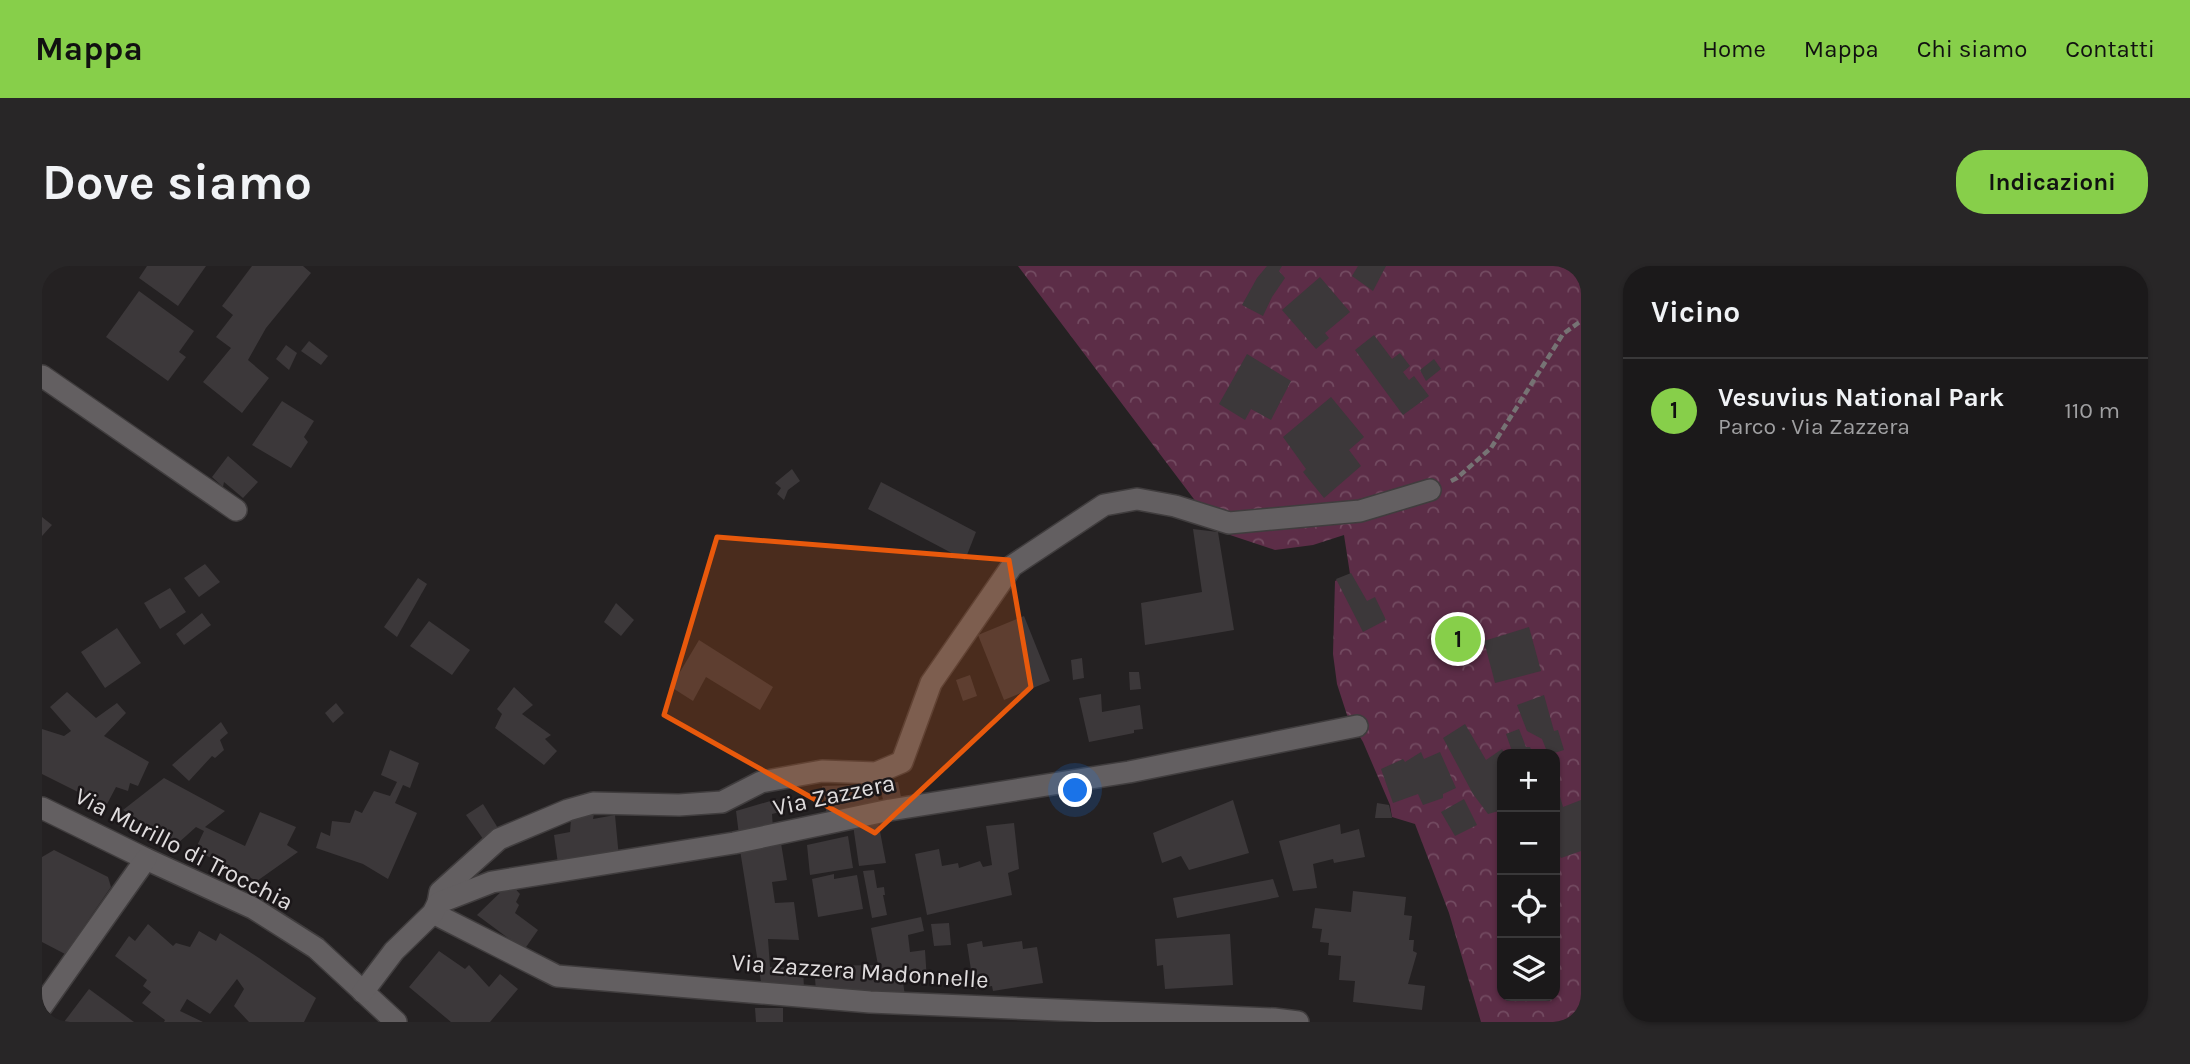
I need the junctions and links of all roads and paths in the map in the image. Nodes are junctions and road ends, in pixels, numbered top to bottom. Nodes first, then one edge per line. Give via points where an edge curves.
1 (1581, 321) edge
2 (42, 376) edge
3 (1430, 490) joint
4 (236, 510) dead end
5 (1357, 726) dead end
6 (42, 808) edge
7 (146, 859) junction
8 (435, 908) junction
9 (363, 992) junction
10 (42, 1006) edge
11 (396, 1022) edge
12 (1298, 1022) edge

1 - 3 path via 1563,334 1491,448 1458,478
2 - 4 street
3 - 8 street via 1360,511 1229,523 1137,499 1104,505 1012,566 931,683 902,762 876,773 822,771 761,782 722,802 593,803 568,810 499,839 440,891
5 - 8 street, Via Zazzera via 1142,769 903,807 734,843 492,882
6 - 7 street, Via Murillo di Trocchia
7 - 9 street, Via Murillo di Trocchia via 253,908 316,948
7 - 10 street
8 - 9 street, Via Zazzera
8 - 12 street, Via Zazzera Madonnelle via 557,976 870,1002
9 - 11 street, Via Murillo di Trocchia

